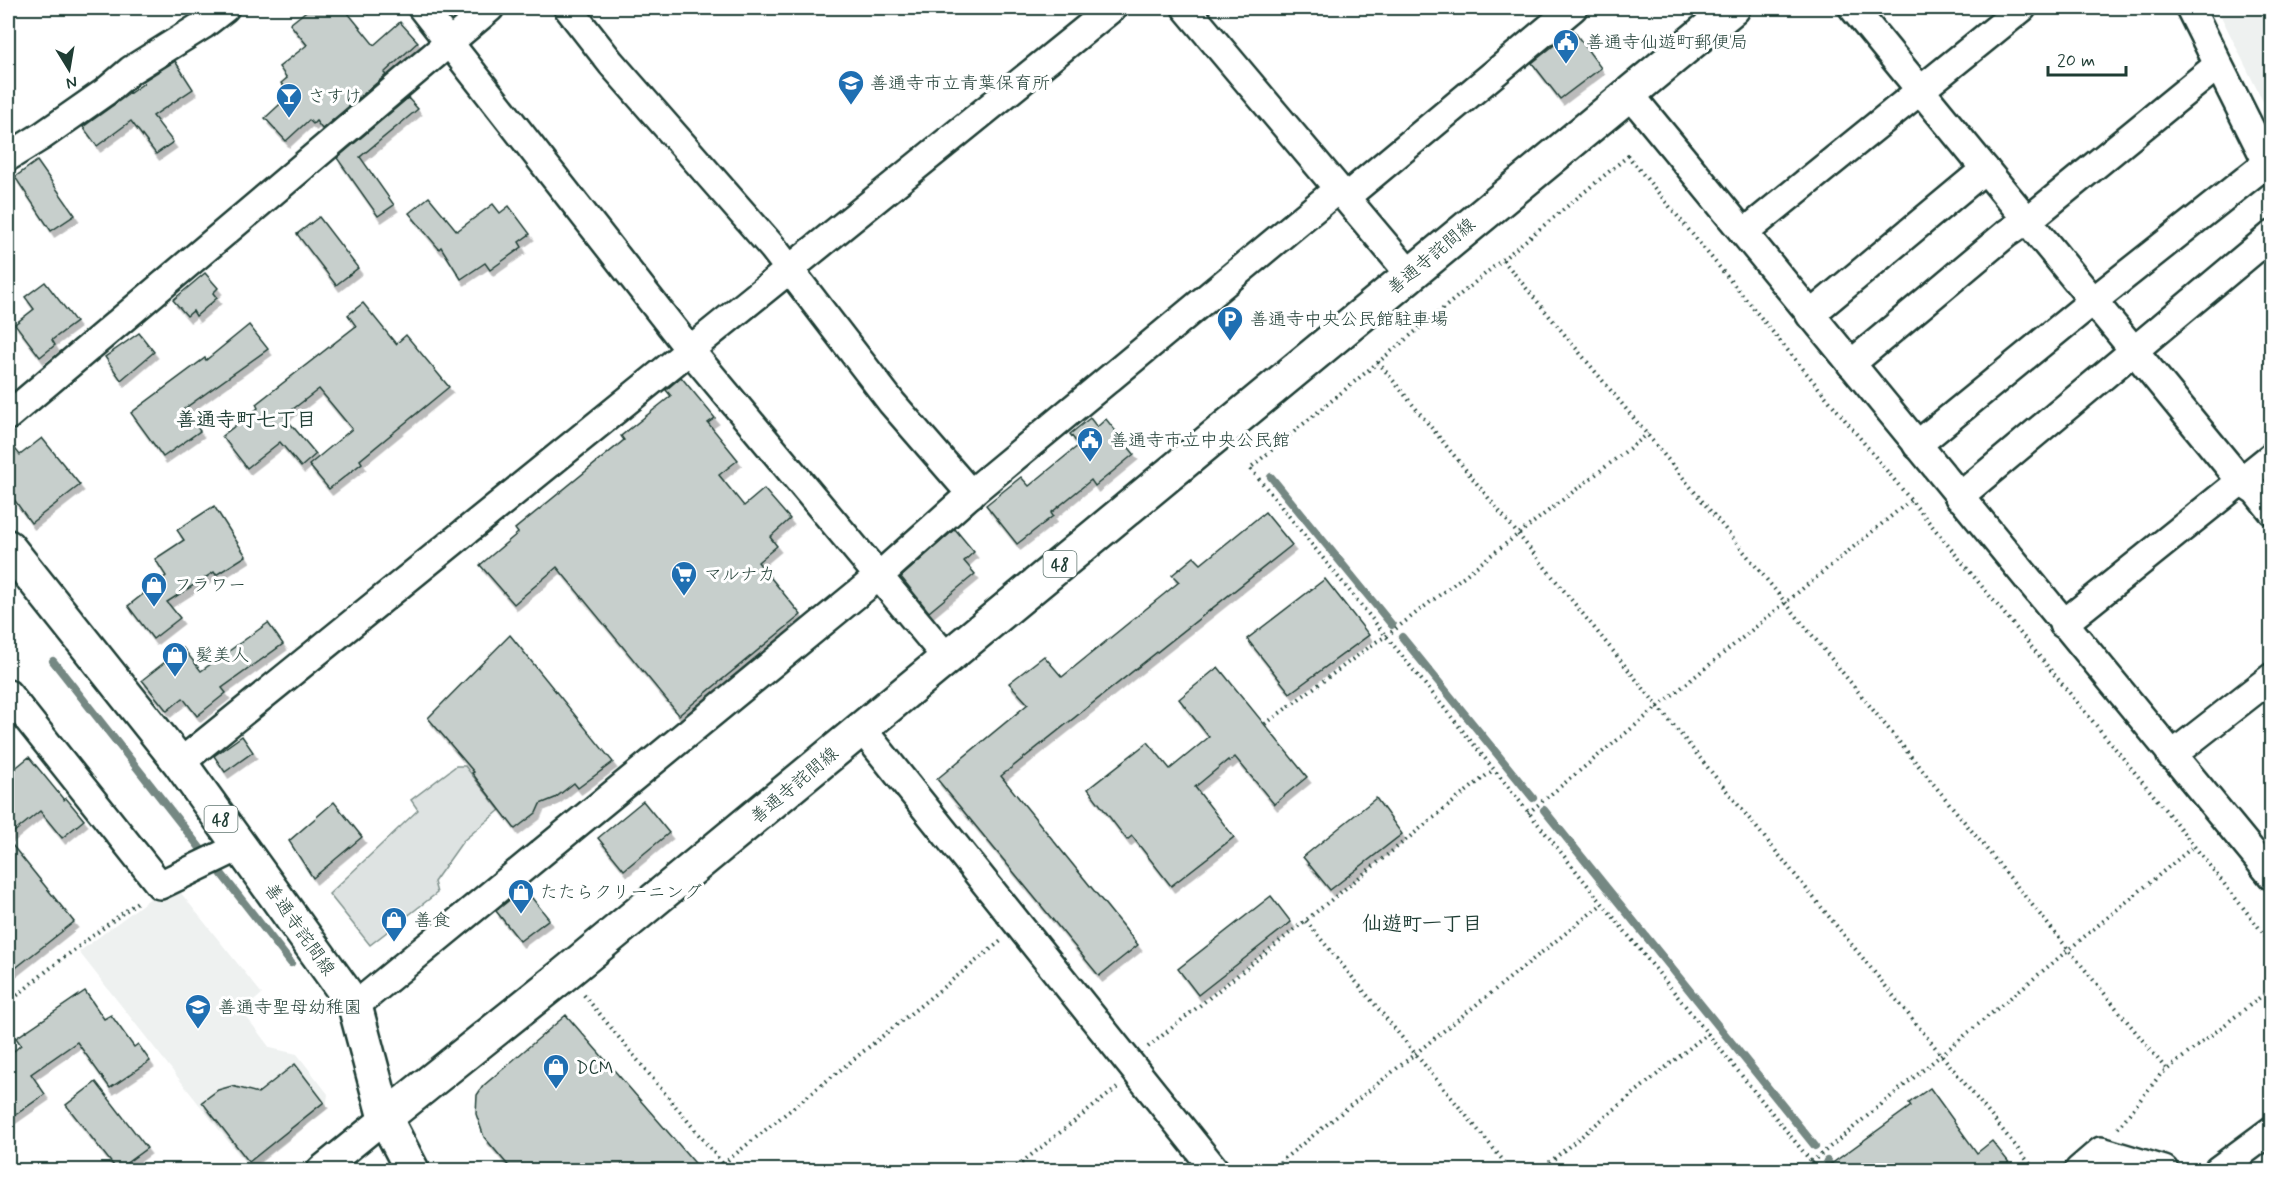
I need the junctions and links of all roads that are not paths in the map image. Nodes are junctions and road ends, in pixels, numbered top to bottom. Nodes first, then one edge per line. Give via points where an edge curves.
1 (225, 8) edge
2 (422, 8) edge
3 (490, 8) edge
4 (568, 8) edge
5 (1112, 8) edge
6 (1186, 8) edge
7 (1573, 8) edge
8 (1733, 8) edge
9 (1853, 8) edge
10 (2022, 8) edge
11 (2190, 8) edge
12 (449, 42) junction
13 (2218, 65) junction
14 (1920, 90) junction
15 (1628, 92) junction
16 (8, 157) edge
17 (2269, 168) edge
18 (1985, 169) junction
19 (1342, 193) junction
20 (2026, 220) junction
21 (1744, 233) junction
22 (2271, 235) edge
23 (789, 268) junction
24 (1409, 273) junction
25 (2094, 302) junction
26 (1810, 315) junction
27 (689, 349) junction
28 (2134, 351) junction
29 (1851, 364) junction
30 (8, 416) edge
31 (1917, 445) junction
32 (2271, 456) edge
33 (2241, 481) junction
34 (971, 494) junction
35 (1959, 497) junction
36 (2271, 511) edge
37 (8, 547) edge
38 (879, 576) junction
39 (2063, 624) junction
40 (947, 657) junction
41 (2271, 677) edge
42 (8, 694) edge
43 (862, 729) junction
44 (2171, 756) junction
45 (180, 763) junction
46 (241, 846) junction
47 (2269, 867) edge
48 (355, 1006) junction
49 (385, 1118) junction
50 (2271, 1130) edge
51 (321, 1170) edge
52 (412, 1170) edge
53 (1215, 1170) edge
54 (2079, 1170) edge
55 (2164, 1170) edge
56 (2218, 1170) edge

1 - 16 street
2 - 12 street
3 - 12 street
4 - 23 street via 610,63
5 - 23 street
6 - 19 street
7 - 19 street
8 - 15 main road, 善通寺詫間線 / 48
9 - 14 street
10 - 14 street
11 - 13 street
12 - 27 street
12 - 30 street
13 - 17 street
13 - 20 street
14 - 18 street
14 - 21 street
15 - 21 street
15 - 24 main road, 善通寺詫間線 / 48
17 - 25 street
18 - 20 street
18 - 26 street
19 - 24 street
19 - 34 street
20 - 25 street
20 - 29 street
21 - 26 street
22 - 28 street
23 - 27 street
23 - 34 street via 892,403
24 - 40 main road, 善通寺詫間線 / 48
25 - 28 street
25 - 31 street
26 - 29 street
27 - 38 street
27 - 45 street via 439,562
28 - 33 street
28 - 35 street
29 - 31 street
31 - 35 street
32 - 33 street
33 - 36 street via 2256,491
33 - 39 street
34 - 38 street
35 - 39 street
37 - 45 main road, 善通寺詫間線 / 48
38 - 40 street
38 - 48 street
39 - 44 street
40 - 43 main road, 善通寺詫間線 / 48
41 - 44 street
42 - 46 street via 160,885
43 - 49 main road, 善通寺詫間線 / 48
43 - 53 street
44 - 47 street
45 - 46 main road, 善通寺詫間線 / 48
46 - 48 main road, 善通寺詫間線 / 48
48 - 49 main road, 善通寺詫間線 / 48
49 - 51 street
49 - 52 main road
50 - 56 street
54 - 55 street via 2101,1151

